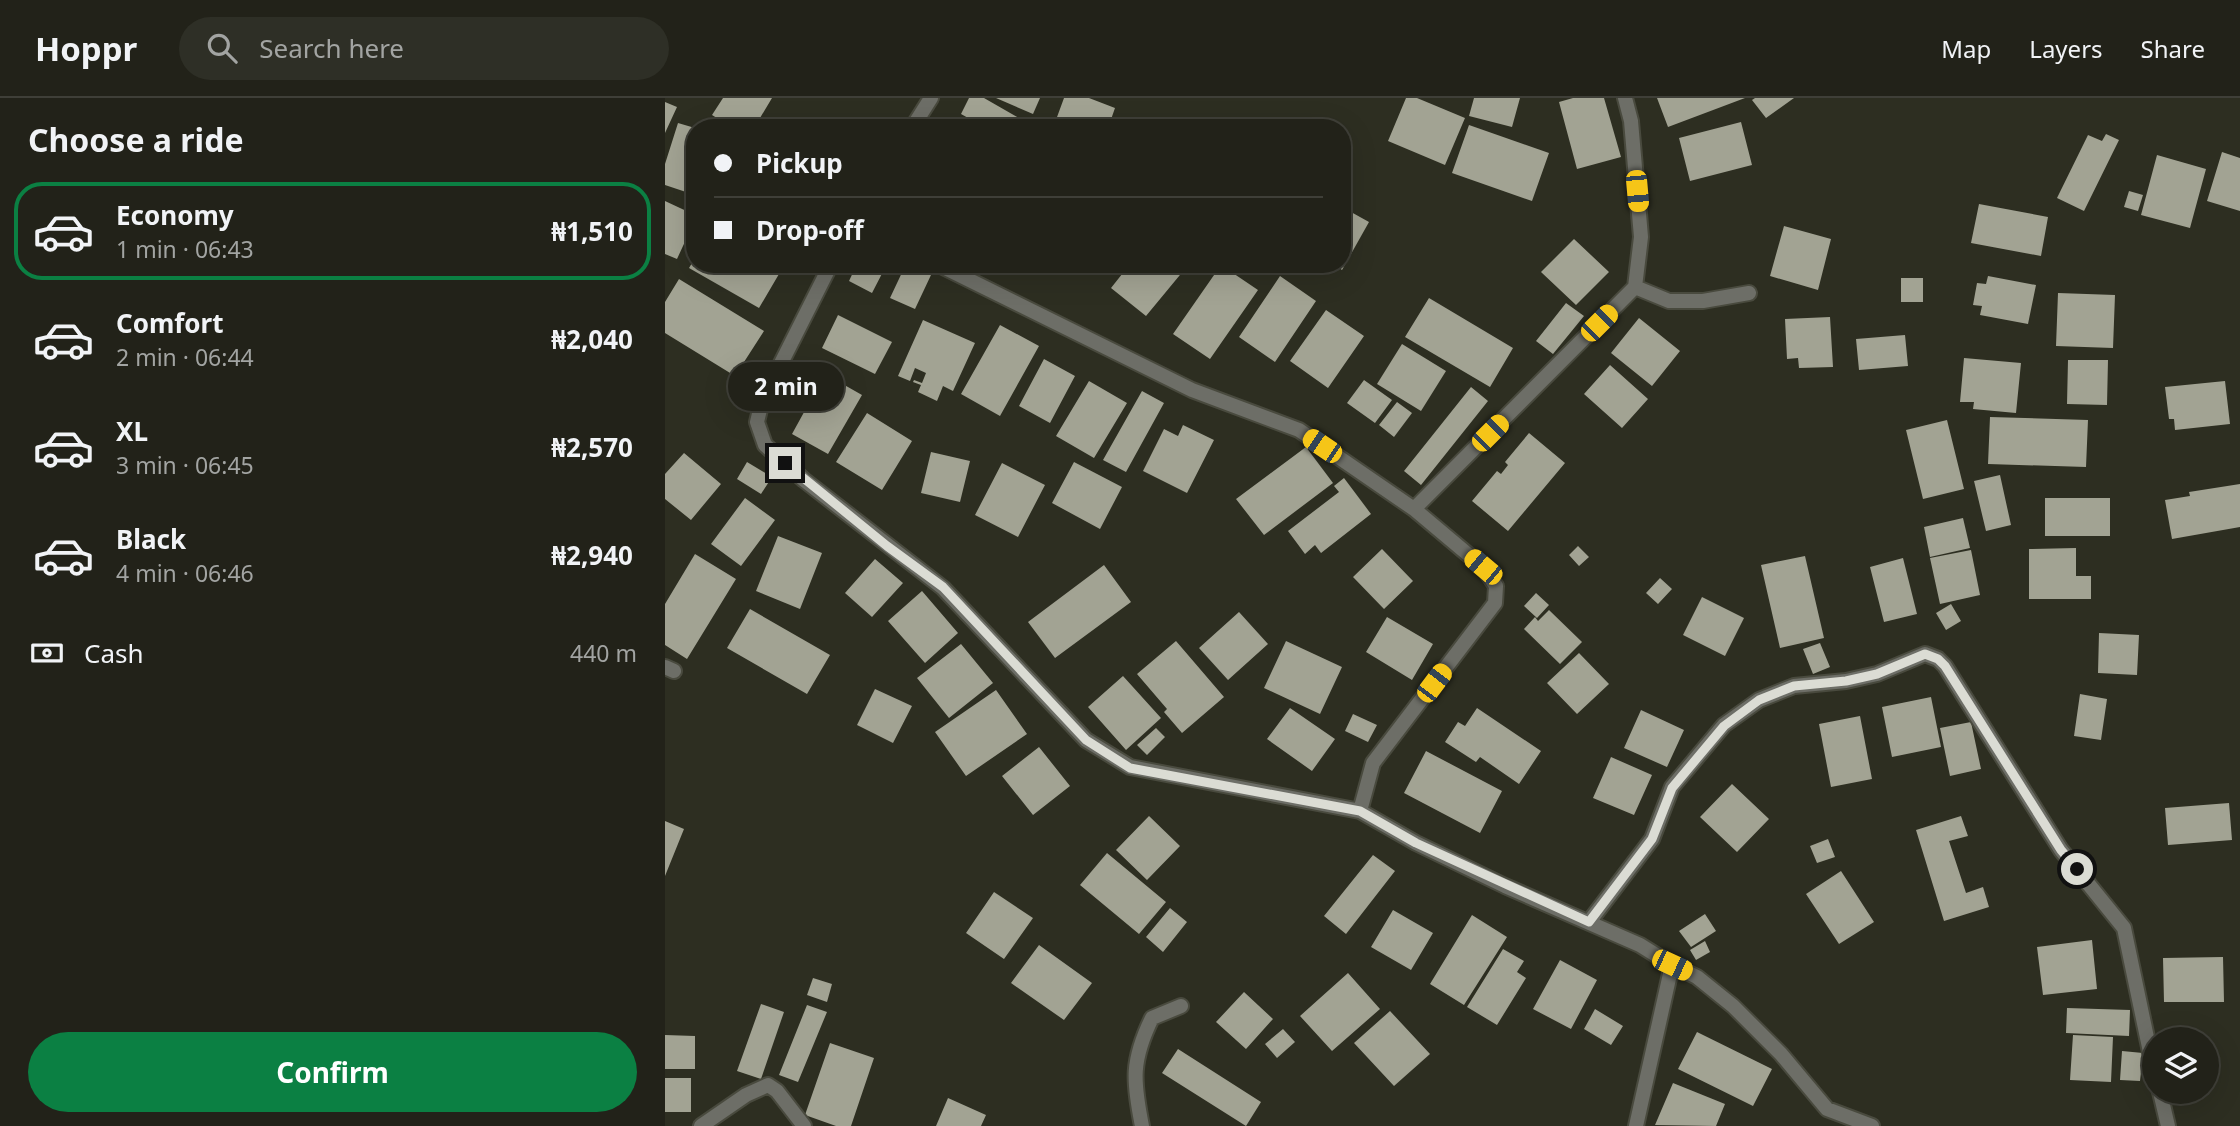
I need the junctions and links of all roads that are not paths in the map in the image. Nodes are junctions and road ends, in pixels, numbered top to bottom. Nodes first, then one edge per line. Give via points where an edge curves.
1 (931, 98) edge
2 (1625, 98) edge
3 (918, 119) edge
4 (826, 273) edge
5 (955, 273) edge
6 (1635, 287) junction
7 (1749, 293) dead end
8 (1414, 509) junction
9 (1360, 811) junction
10 (1589, 922) junction
11 (1672, 965) junction
12 (1181, 1006) dead end
13 (2145, 1027) edge
14 (2164, 1104) edge
15 (701, 1126) edge
16 (804, 1126) edge
17 (1142, 1126) edge
18 (1636, 1126) edge
19 (1872, 1126) edge
20 (2170, 1126) edge

1 - 3 street
2 - 6 street via 1641,237
4 - 9 street via 762,401 757,422 765,445 943,587 1086,740 1130,768
5 - 8 street via 1192,390 1299,430
6 - 7 street via 1669,300
6 - 8 street
8 - 9 street via 1483,567 1496,586 1495,603 1373,763
9 - 10 street via 1416,843
10 - 11 street
10 - 13 street via 1652,839 1672,788 1724,726 1759,700 1794,686 1877,674 1925,654 1945,666 2061,850 2124,928
11 - 18 street
11 - 19 street via 1697,977 1733,1006 1827,1109
12 - 17 street via 1152,1018 1140,1042 1133,1085
14 - 20 street
15 - 16 street via 768,1085

